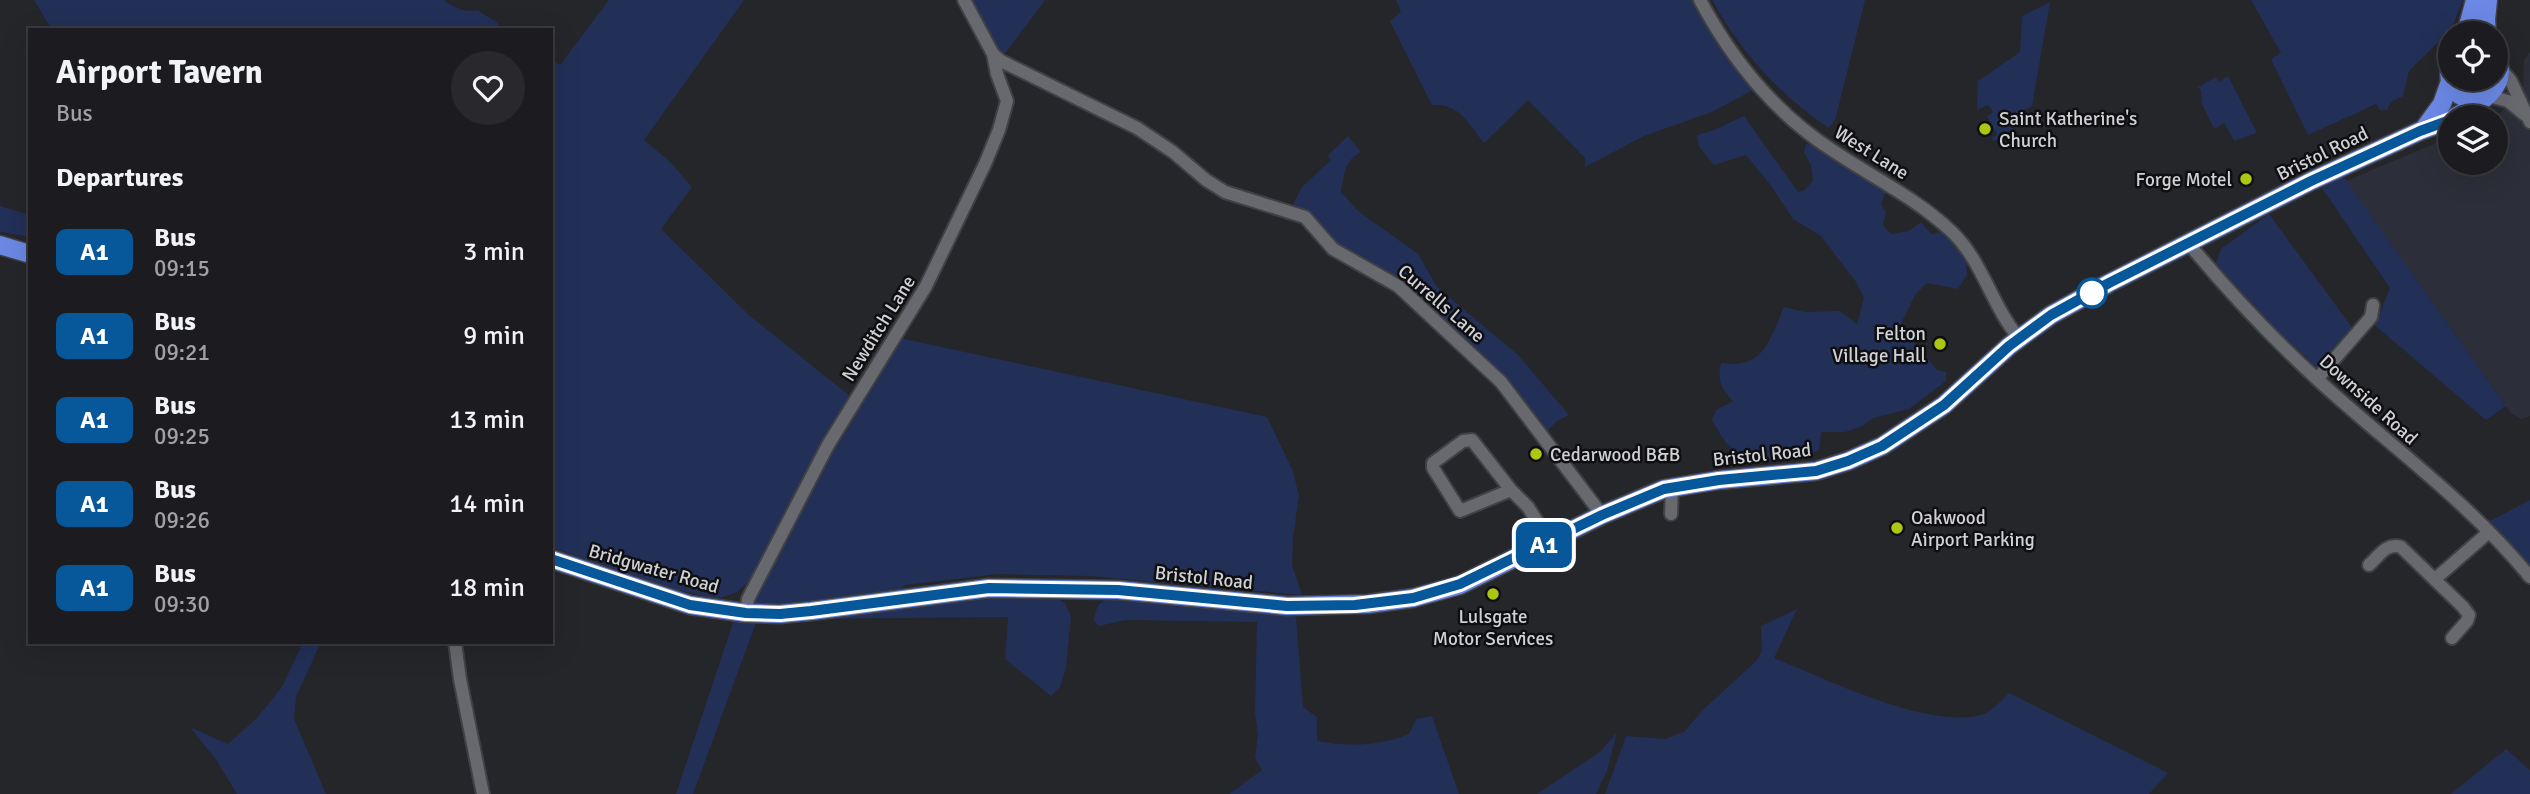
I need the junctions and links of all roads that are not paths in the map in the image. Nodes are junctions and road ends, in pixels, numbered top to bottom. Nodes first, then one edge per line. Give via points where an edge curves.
1 (964, 0) edge
2 (1700, 0) edge
3 (2475, 0) edge
4 (2488, 0) edge
5 (2469, 21) edge
6 (2486, 21) edge
7 (993, 54) junction
8 (2508, 77) edge
9 (2445, 91) edge
10 (2454, 91) edge
11 (2491, 91) edge
12 (2485, 98) junction
13 (2474, 105) edge
14 (2529, 120) edge
15 (2438, 124) edge
16 (2423, 130) junction
17 (2189, 244) junction
18 (0, 245) edge
19 (28, 253) edge
20 (2373, 305) dead end
21 (2019, 338) junction
22 (2316, 379) junction
23 (1672, 487) junction
24 (1511, 490) junction
25 (1671, 514) dead end
26 (1602, 515) junction
27 (2489, 532) junction
28 (1550, 542) junction
29 (553, 560) edge
30 (2369, 565) dead end
31 (2530, 577) edge
32 (2435, 579) junction
33 (746, 613) junction
34 (2452, 638) dead end
35 (455, 644) edge
36 (483, 794) edge

1 - 7 street, Newditch Lane
2 - 21 street, West Lane via 1737,59 1791,120 1939,220 1971,254 2000,312
3 - 5 highway
4 - 6 highway
7 - 26 street, Currells Lane via 1137,128 1225,191 1305,217 1333,248 1398,286 1502,382
7 - 33 street, Newditch Lane via 1007,100 985,164 926,286 828,445 748,599
8 - 14 street
9 - 16 highway via 2440,108
10 - 12 highway via 2465,98
11 - 12 highway
12 - 13 highway
12 - 14 street via 2508,102
15 - 16 highway, Bristol Road
16 - 17 highway, Bristol Road via 2298,187
17 - 21 highway, Bristol Road via 2051,315
17 - 22 street, Downside Road
18 - 19 highway
20 - 22 street via 2371,317
21 - 23 highway, Bristol Road via 1944,405 1882,446 1848,461 1816,471
22 - 27 street, Downside Road
23 - 25 street
23 - 26 highway, Bristol Road
24 - 24 street via 1472,440 1463,440 1433,463 1460,511
24 - 28 street
26 - 28 highway, Bristol Road
27 - 31 street, Downside Road
27 - 32 street
28 - 33 highway, Bristol Road via 1460,584 1386,603 1287,606 1118,590 1013,587 801,612
29 - 33 highway, Bridgwater Road via 690,605
30 - 32 street via 2395,544
32 - 34 street via 2469,615
35 - 36 street

